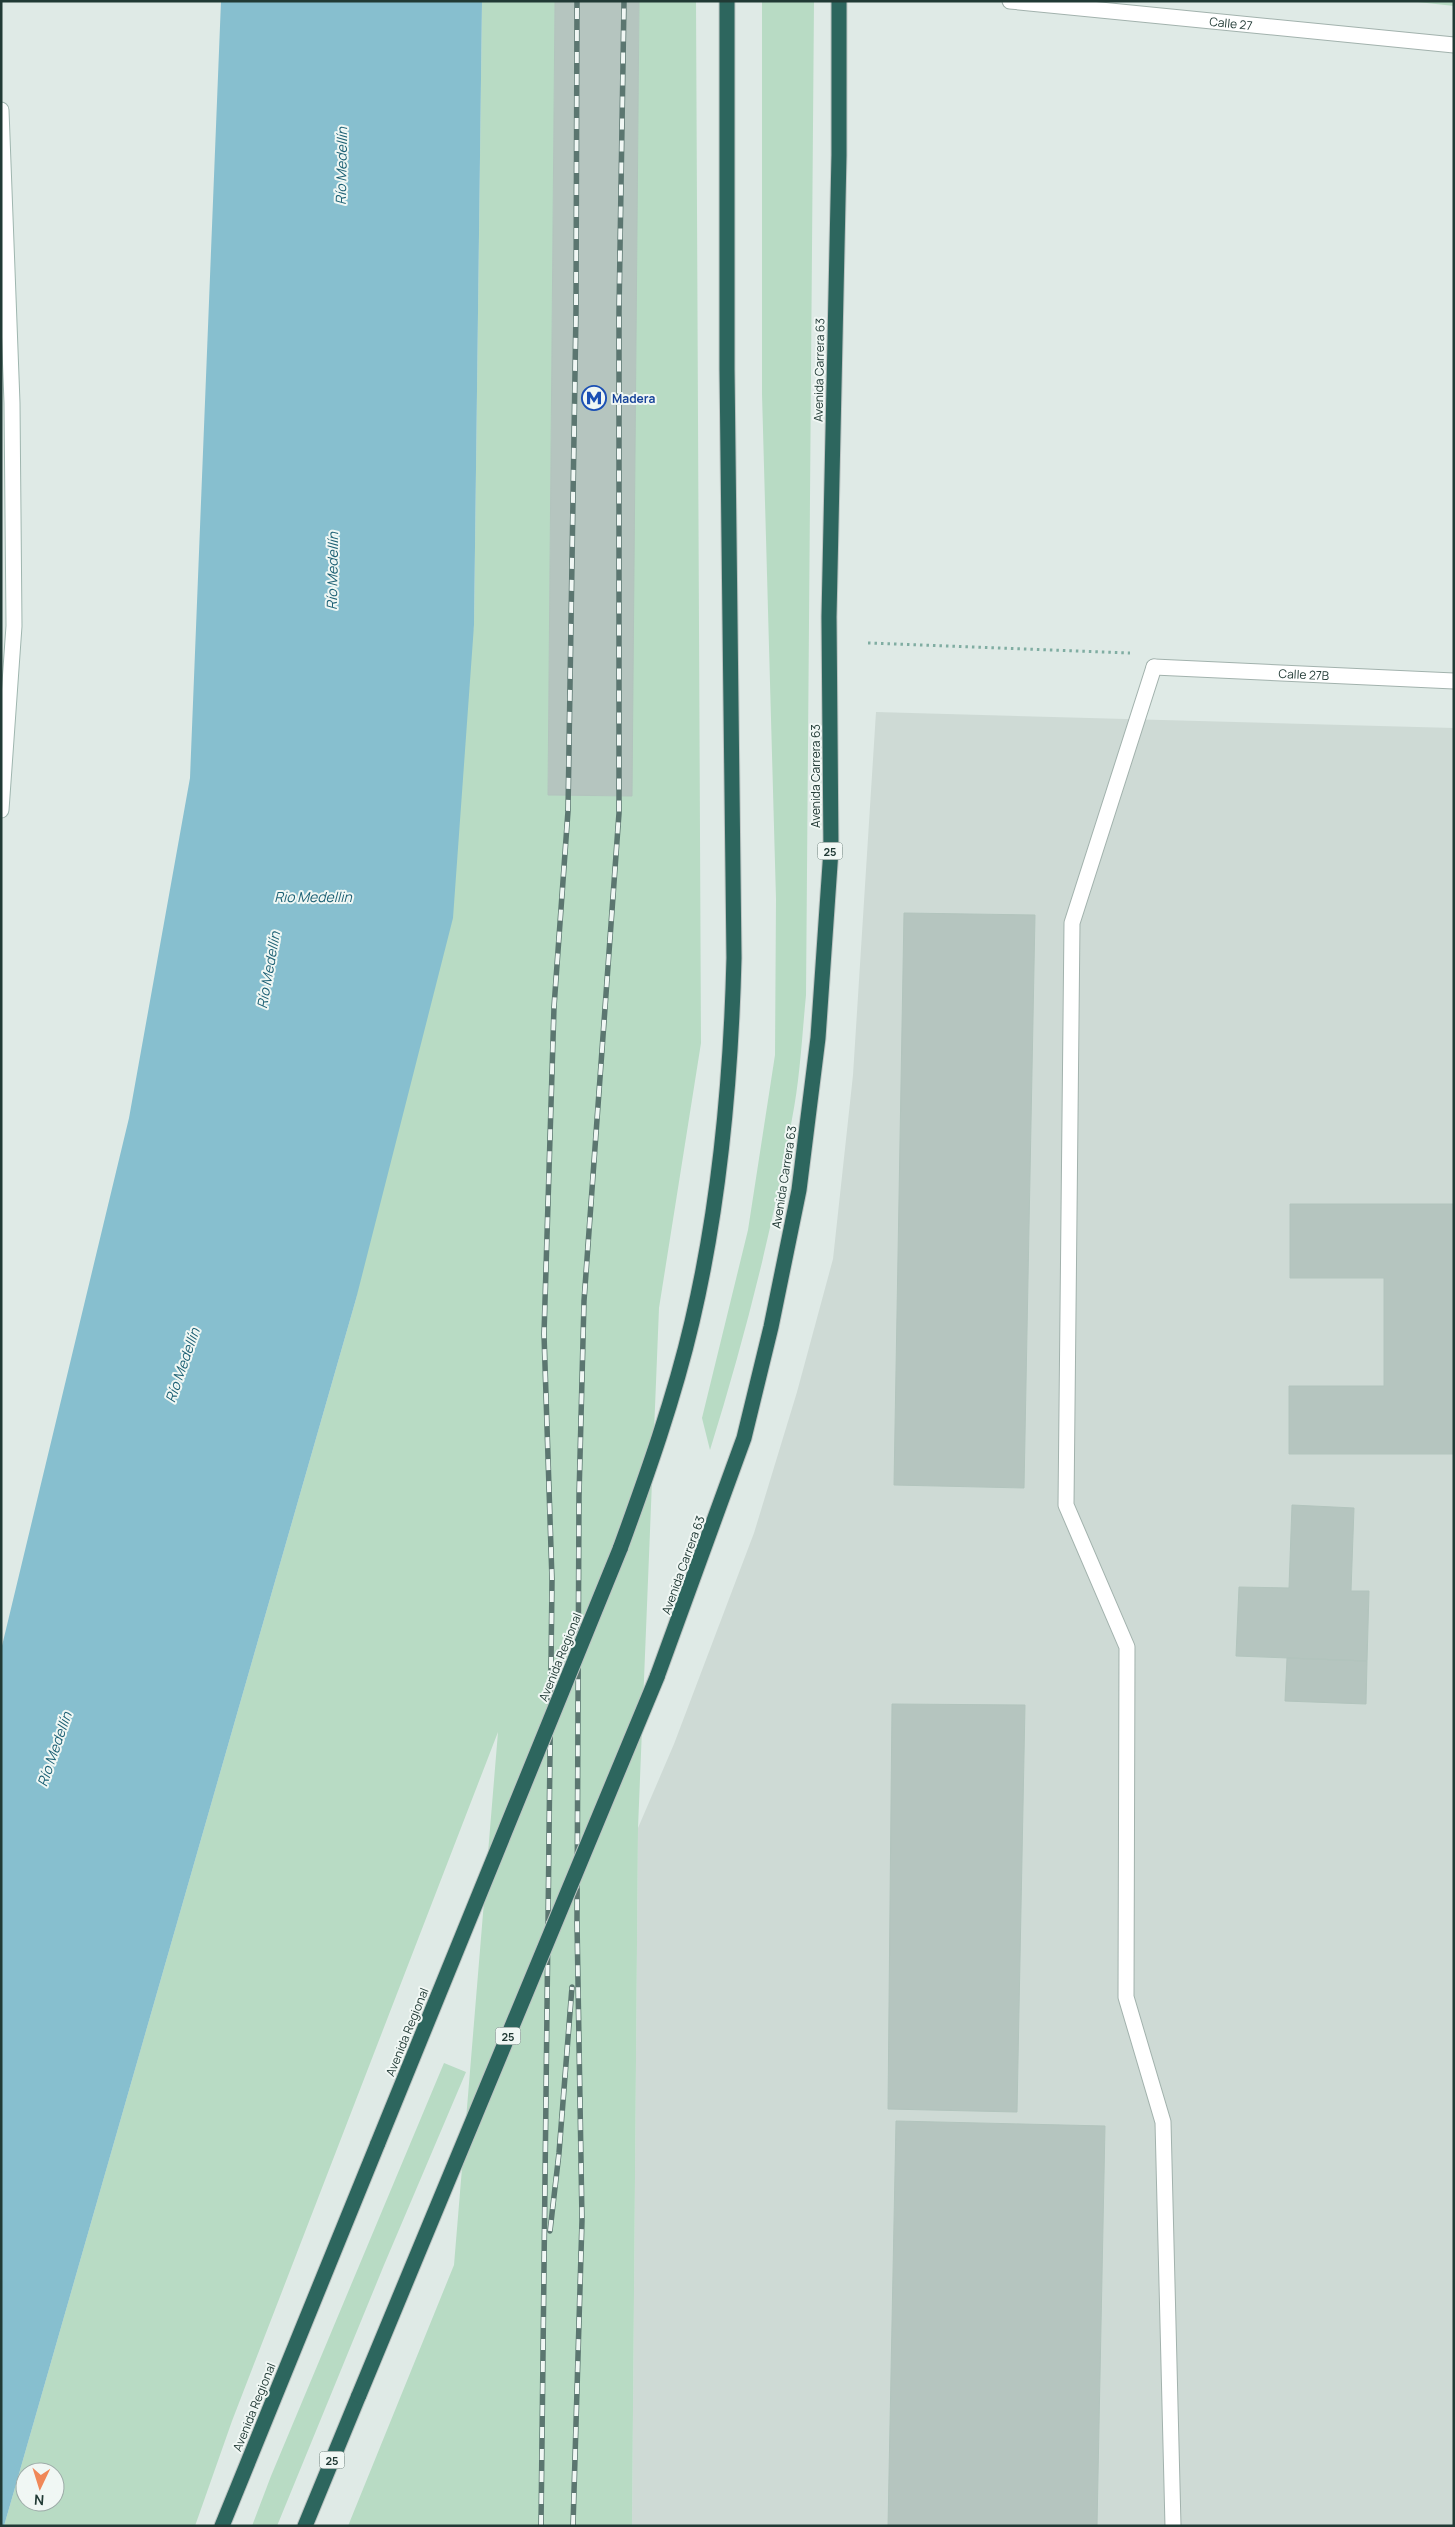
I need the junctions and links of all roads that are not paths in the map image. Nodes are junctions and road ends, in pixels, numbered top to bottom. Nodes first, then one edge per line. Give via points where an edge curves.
1 (727, 1) edge
2 (840, 1) edge
3 (1010, 1) edge
4 (1454, 44) edge
5 (1, 110) edge
6 (1454, 681) edge
7 (1, 810) edge
8 (222, 2526) edge
9 (305, 2526) edge
10 (1173, 2526) edge

1 - 8 highway, Avenida Regional, bridge via 727,408 734,958 724,1125 692,1324 649,1468 620,1549
2 - 9 highway, Avenida Carrera 63 / 25, bridge via 829,617 830,850 818,1038 799,1190 771,1327 744,1438 657,1677
3 - 4 main road, Calle 27
5 - 7 main road via 12,403 14,616
6 - 10 main road, Calle 27B via 1154,667 1072,923 1066,1505 1127,1647 1126,1997 1163,2122

